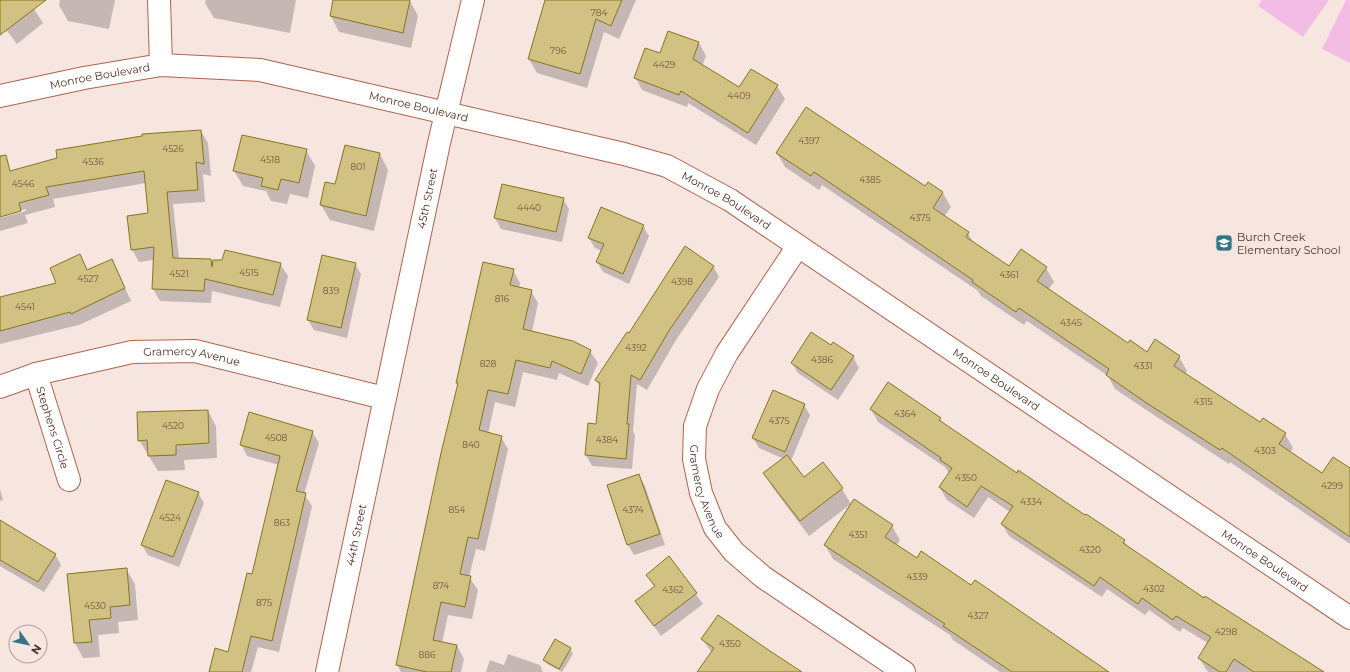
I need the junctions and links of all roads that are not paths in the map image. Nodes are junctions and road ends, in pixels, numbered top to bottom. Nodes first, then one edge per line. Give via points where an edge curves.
1 (159, 0) edge
2 (473, 0) edge
3 (161, 65) junction
4 (0, 96) edge
5 (446, 114) junction
6 (798, 246) junction
7 (36, 374) junction
8 (0, 387) edge
9 (384, 398) junction
10 (69, 480) dead end
11 (1350, 618) edge
12 (327, 672) edge
13 (904, 672) edge

1 - 3 street
2 - 5 street, 45th Street
3 - 4 street, Monroe Boulevard
3 - 5 street, Monroe Boulevard via 260,70
5 - 6 street, Monroe Boulevard via 667,166 730,200
5 - 9 street, 45th Street
6 - 11 street, Monroe Boulevard
6 - 13 street, Gramercy Avenue via 727,354 708,389 695,426 694,459 701,493 715,528 734,552 763,577
7 - 8 street, Gramercy Avenue
7 - 9 street, Gramercy Avenue via 132,352 195,351
7 - 10 street, Stephens Circle
9 - 12 street, 44th Street

